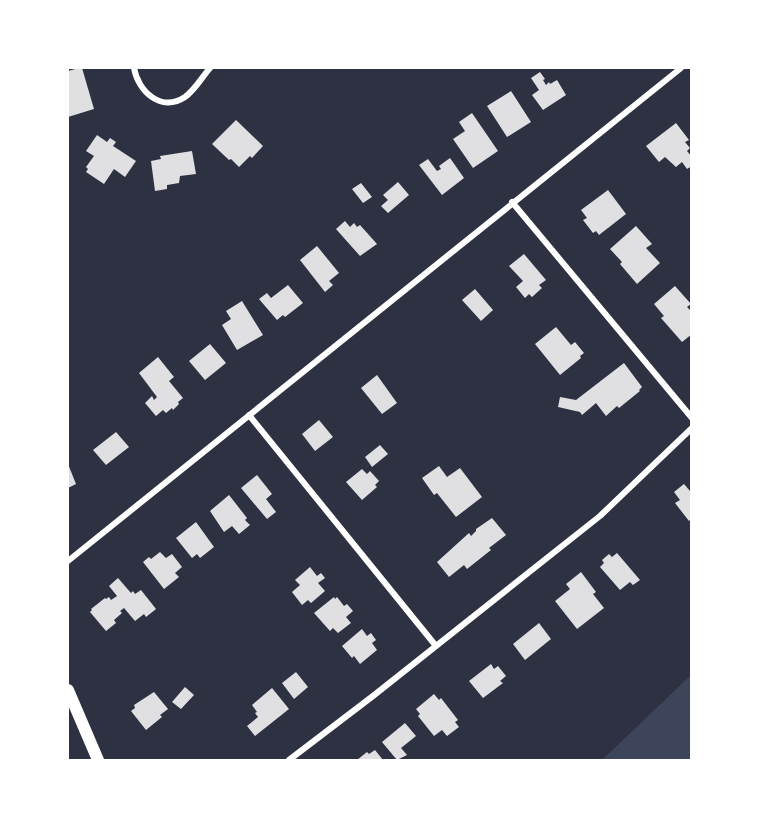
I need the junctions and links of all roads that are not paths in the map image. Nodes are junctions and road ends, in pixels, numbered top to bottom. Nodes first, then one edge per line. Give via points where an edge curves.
1 (134, 68) edge
2 (210, 68) edge
3 (681, 68) edge
4 (512, 202) junction
5 (249, 415) junction
6 (692, 418) edge
7 (692, 428) edge
8 (68, 561) edge
9 (436, 646) junction
10 (68, 690) edge
11 (98, 760) edge
12 (289, 760) edge

1 - 2 street via 142,89 162,102 175,102 187,96
3 - 4 street
4 - 5 street
4 - 6 street
5 - 8 street
5 - 9 street
7 - 9 street via 600,516
9 - 12 street
10 - 11 main road

